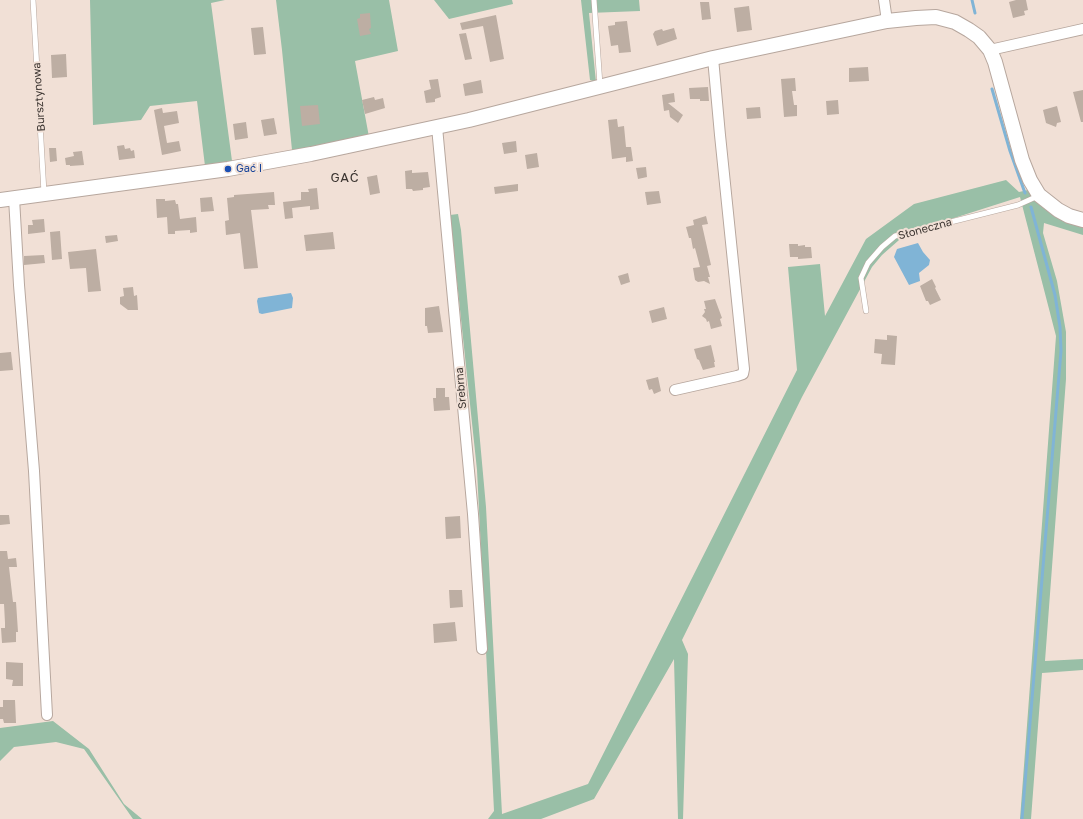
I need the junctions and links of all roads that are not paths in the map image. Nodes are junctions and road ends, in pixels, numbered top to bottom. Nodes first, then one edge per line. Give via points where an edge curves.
1 (33, 0) edge
2 (594, 0) edge
3 (884, 0) edge
4 (887, 21) junction
5 (1083, 29) edge
6 (990, 50) junction
7 (713, 58) junction
8 (600, 87) junction
9 (437, 127) junction
10 (44, 194) junction
11 (1039, 195) junction
12 (7, 199) edge
13 (1083, 220) edge
14 (866, 311) dead end
15 (675, 390) dead end
16 (482, 649) dead end
17 (47, 715) dead end

1 - 10 lane, Bursztynowa
2 - 8 lane
3 - 4 street
4 - 6 street via 936,18 955,22 980,38
4 - 7 street
5 - 6 street
6 - 11 street via 1022,160
7 - 8 street
7 - 15 street via 744,369 743,374 737,376
8 - 9 street
9 - 10 street via 228,170
9 - 16 street, Srebrna via 473,514
10 - 12 street
11 - 13 street via 1058,210
11 - 14 lane, Słoneczna via 1018,205 896,236 868,263 861,278
12 - 17 street via 19,285 34,471

